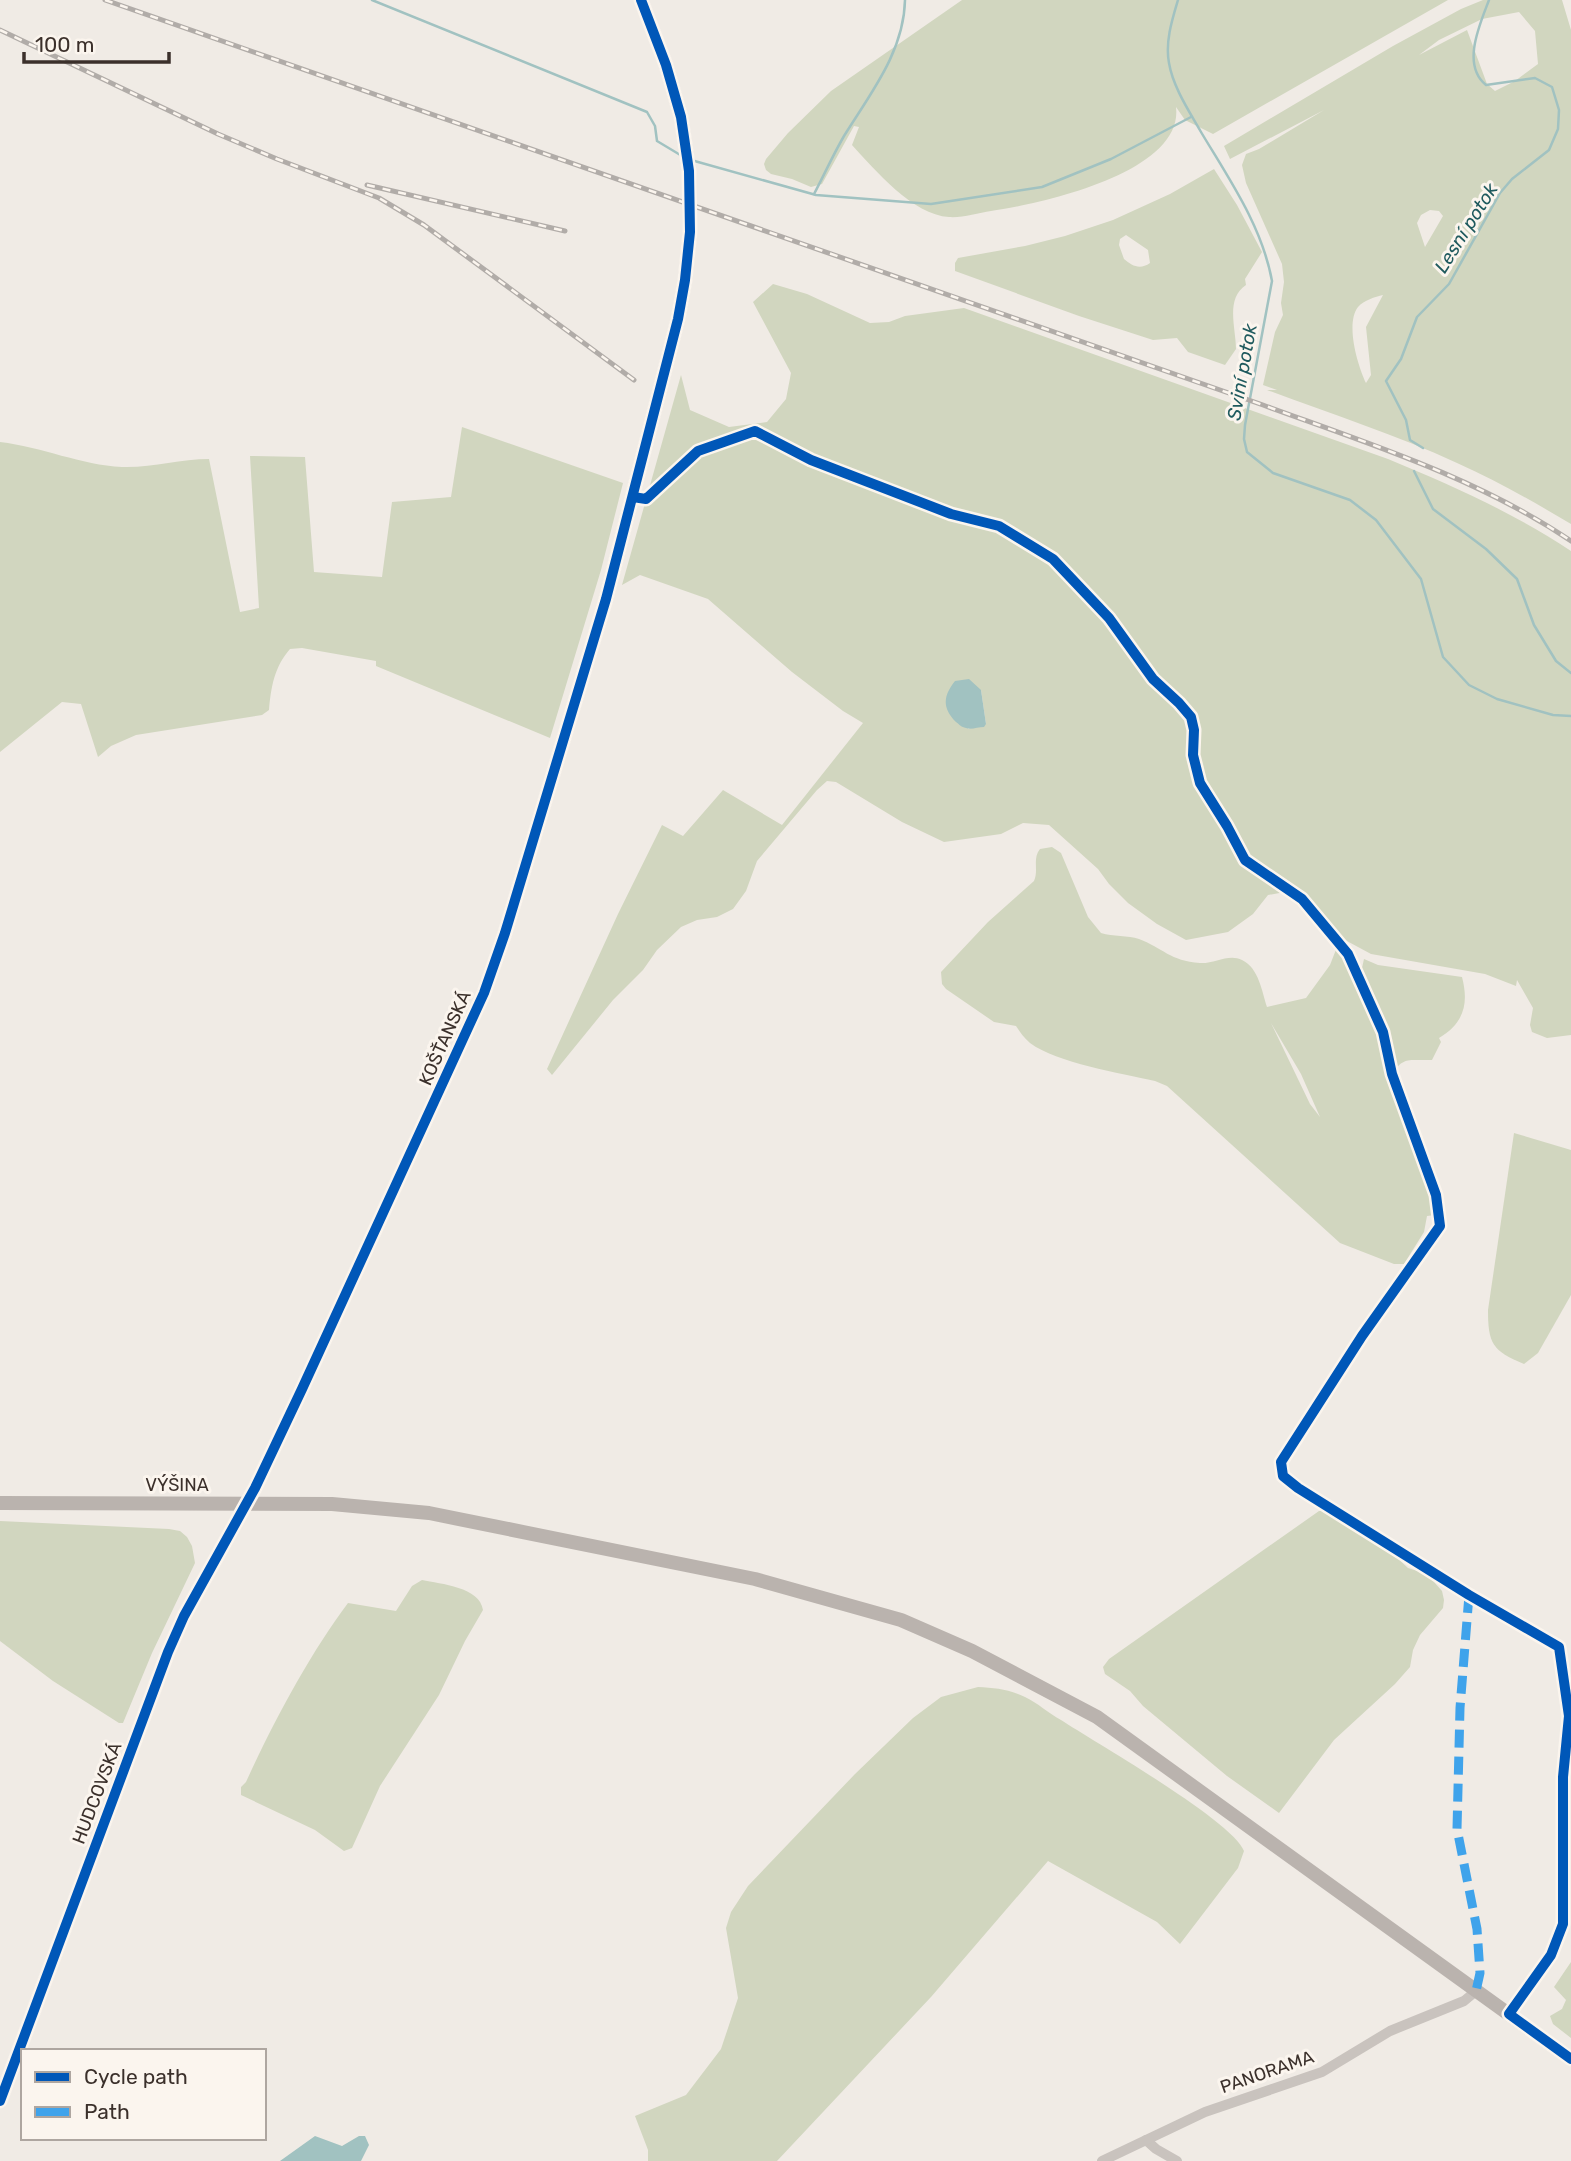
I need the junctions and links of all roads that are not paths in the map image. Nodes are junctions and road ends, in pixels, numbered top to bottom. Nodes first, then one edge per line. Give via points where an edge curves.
1 (641, 0) edge
2 (0, 1503) edge
3 (245, 1505) junction
4 (1476, 1990) junction
5 (1571, 2059) edge
6 (0, 2101) edge
7 (1146, 2140) junction
8 (1102, 2161) edge
9 (1177, 2161) edge

1 - 3 street, KOŠŤANSKÁ via 674,94 686,149 691,215 678,319 616,562 484,993
2 - 3 street, VÝŠINA
3 - 4 street, VÝŠINA via 355,1505 438,1514 737,1575 916,1625 1097,1717
3 - 6 street, HUDCOVSKÁ via 168,1652
4 - 5 street, VÝŠINA
4 - 7 street, PANORAMA via 1464,2001 1382,2035 1322,2073 1205,2112
7 - 8 street, PANORAMA
7 - 9 street

